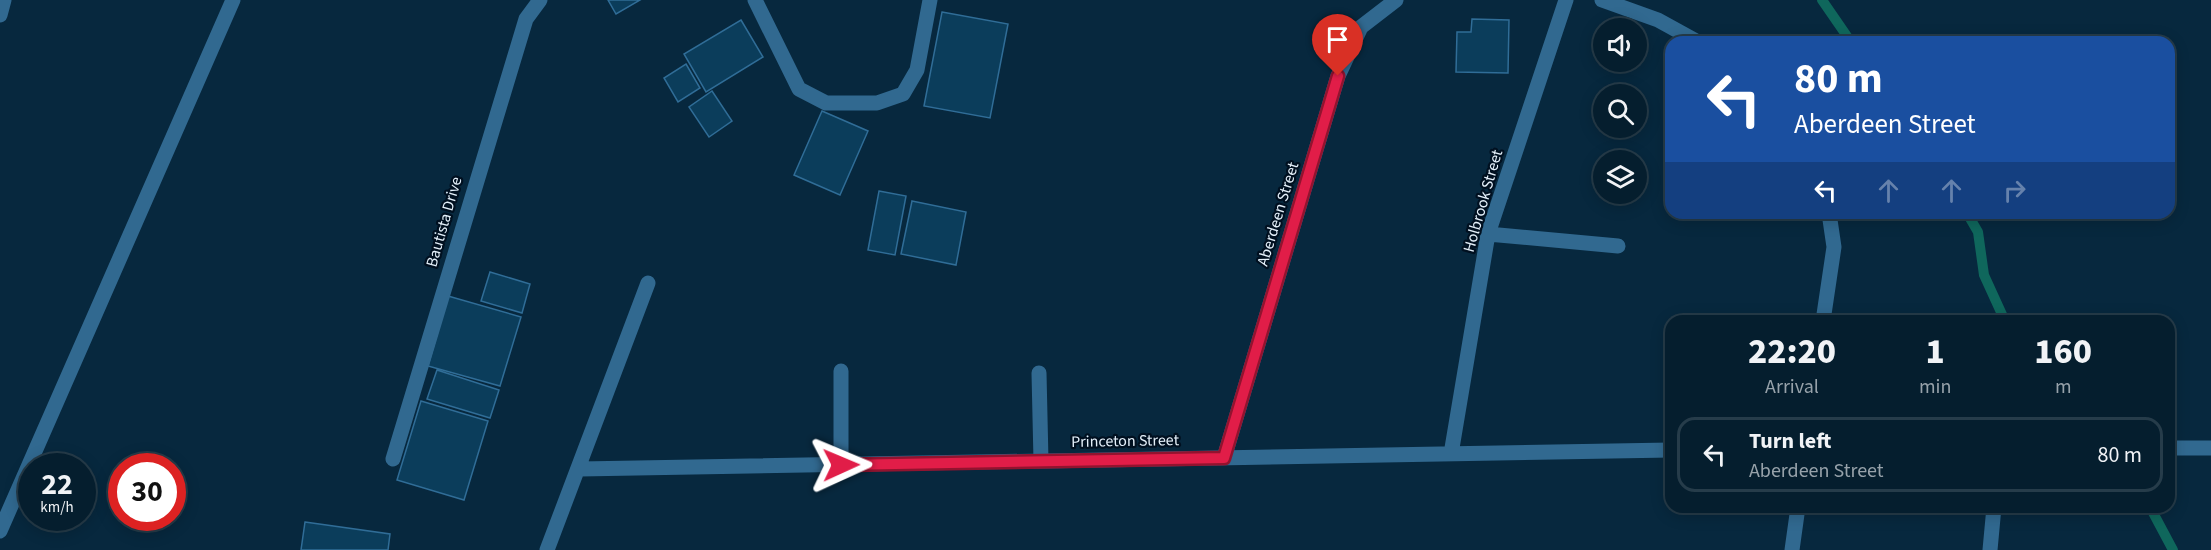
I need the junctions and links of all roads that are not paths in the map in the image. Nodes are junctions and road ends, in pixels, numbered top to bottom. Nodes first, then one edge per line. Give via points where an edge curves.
1 (4, 0) edge
2 (233, 0) edge
3 (540, 0) edge
4 (754, 0) edge
5 (930, 0) edge
6 (1396, 0) edge
7 (1566, 0) edge
8 (1602, 0) edge
9 (0, 15) edge
10 (1687, 36) edge
11 (1830, 219) edge
12 (1488, 234) junction
13 (1618, 246) dead end
14 (648, 283) dead end
15 (1824, 315) edge
16 (841, 371) dead end
17 (1039, 373) dead end
18 (2175, 448) edge
19 (2211, 448) edge
20 (1665, 450) edge
21 (1451, 454) junction
22 (1224, 458) junction
23 (393, 459) dead end
24 (1041, 461) junction
25 (841, 465) junction
26 (579, 469) junction
27 (1797, 513) edge
28 (1993, 513) edge
29 (0, 531) edge
30 (548, 550) edge
31 (1792, 550) edge
32 (1990, 550) edge

1 - 9 street
2 - 29 street
3 - 23 street, Bautista Drive via 526,19
4 - 5 street via 799,88 826,103 877,103 903,94 917,70
6 - 22 street, Aberdeen Street via 1361,27 1338,76
7 - 12 street, Holbrook Street
8 - 10 street via 1658,20
11 - 15 street via 1834,247
12 - 13 street
12 - 21 street, Holbrook Street
14 - 26 street
16 - 25 street
17 - 24 street
18 - 19 street
20 - 21 street, Princeton Street
21 - 22 street, Princeton Street
22 - 24 street, Princeton Street
24 - 25 street, Princeton Street
25 - 26 street, Princeton Street
26 - 30 street
27 - 31 street
28 - 32 street

